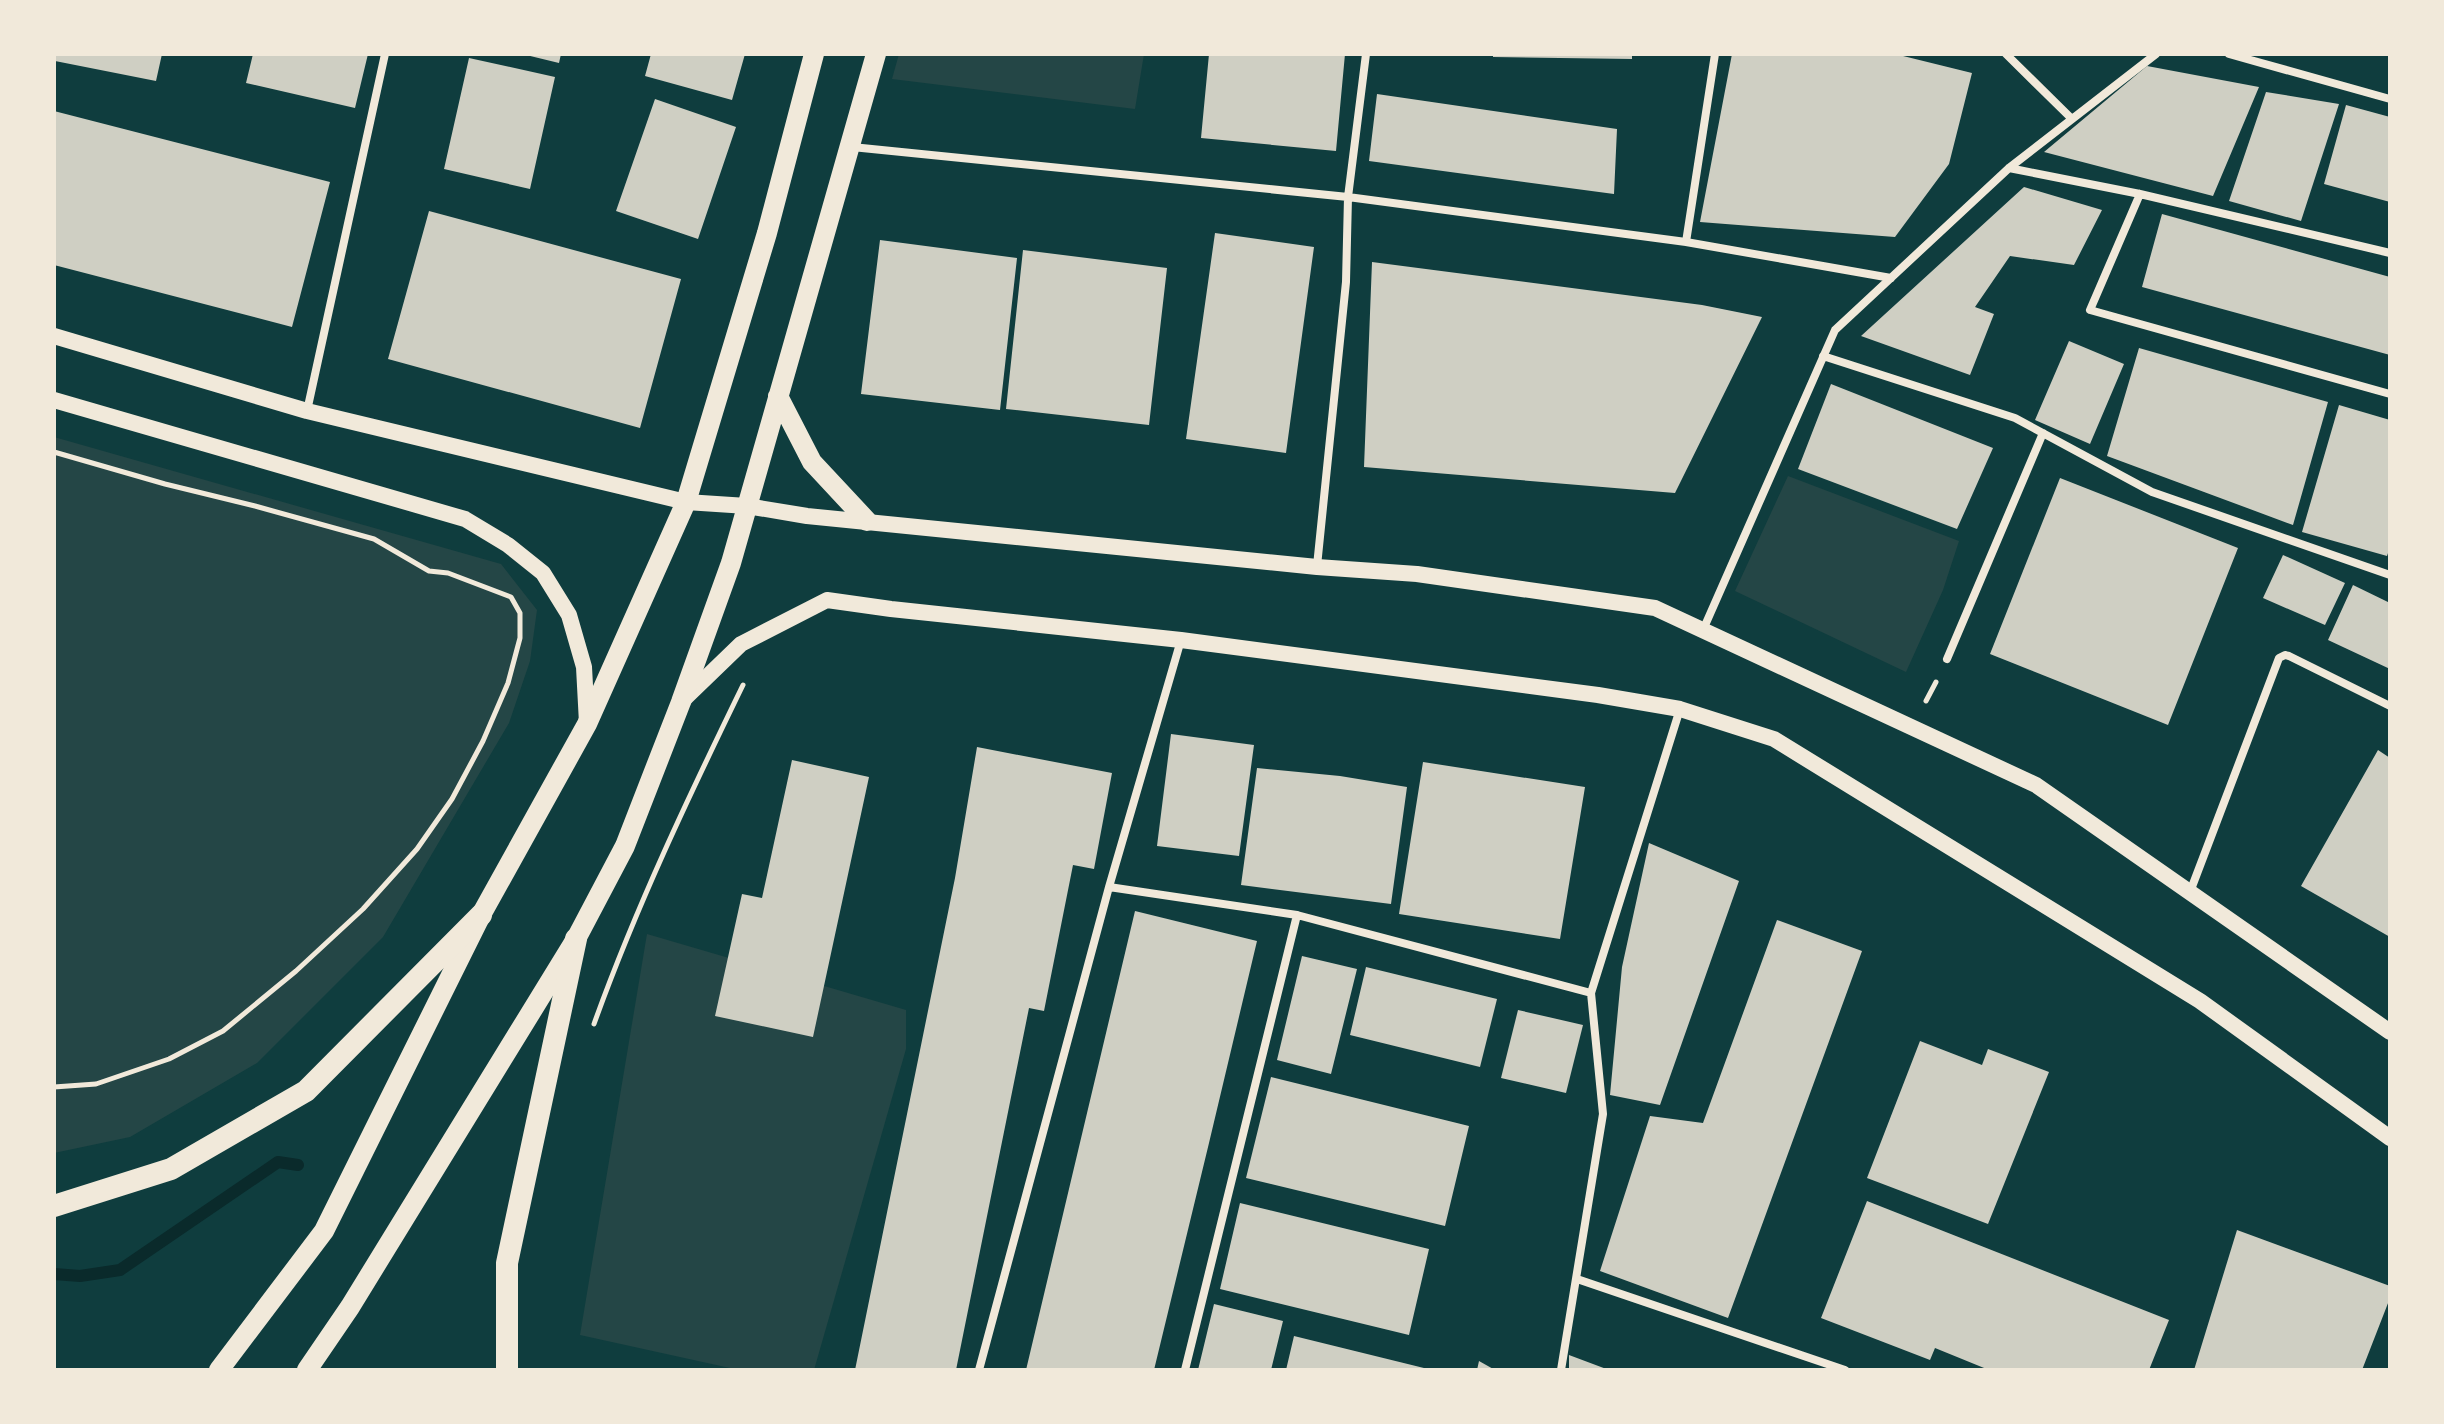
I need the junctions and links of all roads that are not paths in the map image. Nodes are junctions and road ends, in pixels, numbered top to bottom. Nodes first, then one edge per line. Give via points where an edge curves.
1 (385, 54) edge
2 (814, 54) edge
3 (876, 54) edge
4 (1366, 54) edge
5 (1715, 54) edge
6 (2006, 54) edge
7 (2156, 54) edge
8 (2229, 54) edge
9 (2390, 99) edge
10 (2072, 119) junction
11 (850, 147) junction
12 (2009, 168) junction
13 (2140, 194) junction
14 (1348, 197) junction
15 (1686, 242) junction
16 (2390, 253) edge
17 (1891, 278) junction
18 (54, 336) edge
19 (1823, 356) junction
20 (2390, 394) edge
21 (778, 396) junction
22 (54, 400) edge
23 (307, 411) junction
24 (2043, 433) junction
25 (686, 502) junction
26 (747, 506) junction
27 (867, 521) junction
28 (1317, 567) junction
29 (2390, 575) edge
30 (1702, 632) junction
31 (1181, 640) junction
32 (1947, 659) road end
33 (681, 702) junction
34 (2390, 706) edge
35 (1680, 709) junction
36 (587, 724) junction
37 (1109, 887) junction
38 (2189, 893) junction
39 (481, 915) junction
40 (1297, 915) junction
41 (576, 939) junction
42 (1591, 993) junction
43 (2390, 1032) edge
44 (2390, 1138) edge
45 (54, 1206) edge
46 (1577, 1279) junction
47 (219, 1370) edge
48 (307, 1370) edge
49 (507, 1370) edge
50 (979, 1370) edge
51 (1185, 1370) edge
52 (1561, 1370) edge
53 (1845, 1370) edge

1 - 23 street
2 - 25 main road
3 - 11 main road
4 - 14 street
5 - 15 street
6 - 10 street
7 - 10 street
8 - 9 street
10 - 12 street
11 - 14 street
11 - 21 main road
12 - 13 street
12 - 17 street
13 - 16 street
13 - 20 street via 2090,310
14 - 15 street
14 - 28 street via 1346,282
15 - 17 street
17 - 19 street via 1835,330
18 - 23 main road
19 - 24 street via 2015,418
19 - 30 street
21 - 26 main road
21 - 27 main road via 812,462
22 - 36 main road via 465,519 508,545 543,573 569,615 584,667
23 - 25 main road
24 - 29 street via 2152,492
24 - 32 street
25 - 26 main road
25 - 36 main road
26 - 27 main road
26 - 33 main road
27 - 28 main road
28 - 30 main road via 1417,574 1655,608
30 - 38 main road via 2036,785
31 - 33 main road via 827,600 741,644
31 - 35 main road
31 - 37 street
33 - 41 main road via 625,846
34 - 38 street via 2289,656 2279,658
35 - 42 street
35 - 44 main road via 1774,739 2200,1001
36 - 39 main road
37 - 40 street
37 - 50 street
38 - 43 main road
39 - 45 highway via 306,1091 171,1169
39 - 47 main road via 324,1231
40 - 42 street
40 - 51 street
41 - 48 main road
41 - 49 highway via 507,1263
42 - 46 street via 1603,1114
46 - 52 street
46 - 53 street

